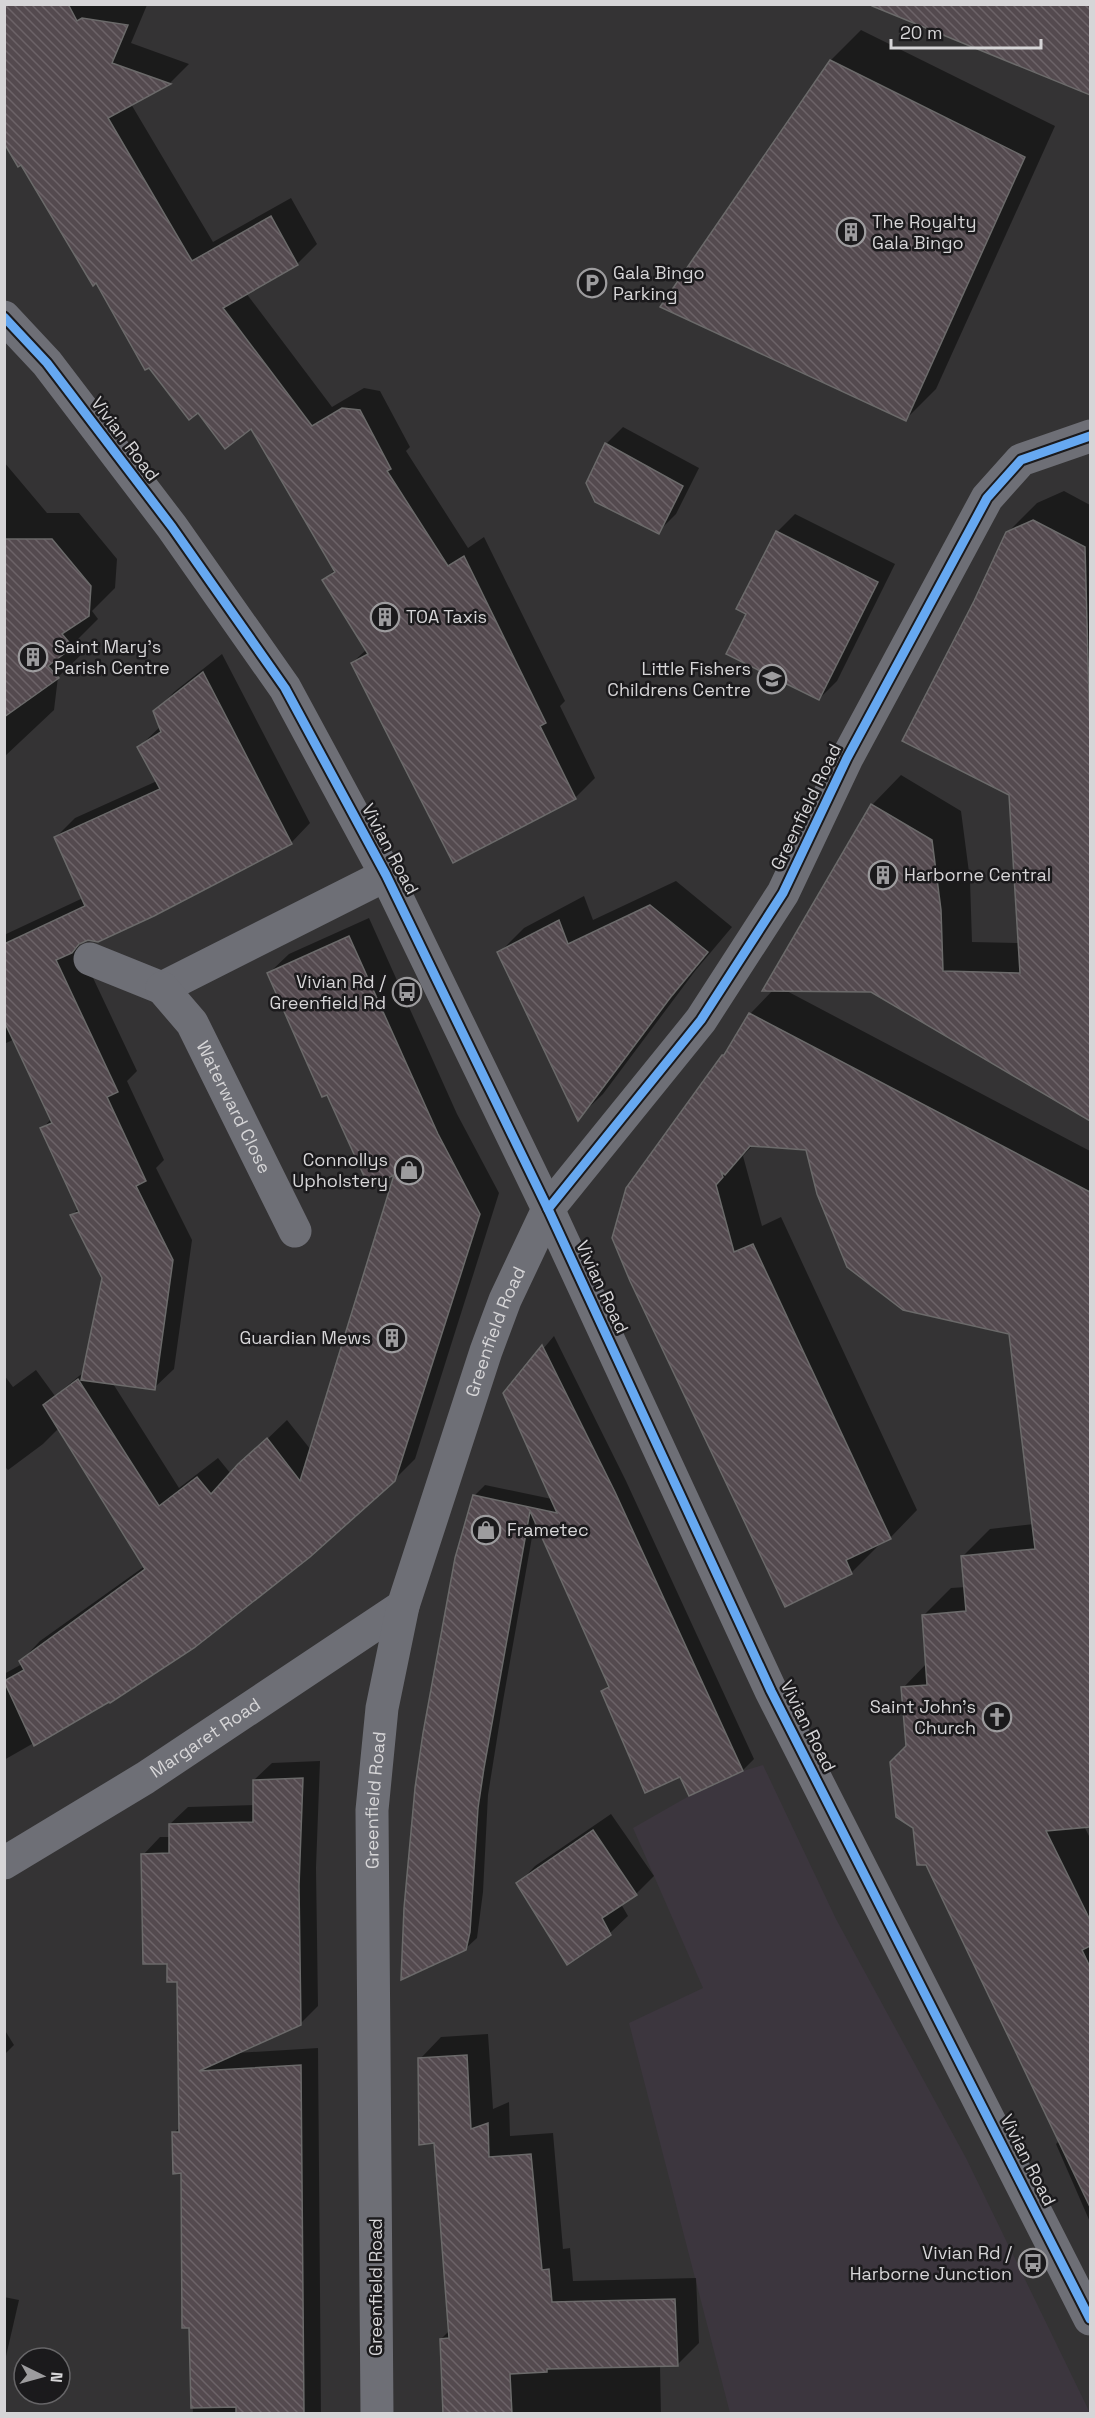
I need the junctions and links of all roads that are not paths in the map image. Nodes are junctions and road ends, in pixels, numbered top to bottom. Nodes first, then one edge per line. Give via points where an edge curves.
1 (4, 317) edge
2 (1090, 436) edge
3 (386, 875) junction
4 (90, 959) dead end
5 (162, 988) junction
6 (548, 1209) junction
7 (295, 1231) dead end
8 (404, 1606) junction
9 (4, 1863) edge
10 (1090, 2319) edge
11 (377, 2414) edge

1 - 3 street, Vivian Road via 47,363 165,518 285,688
2 - 6 street, Greenfield Road via 1021,460 987,498 847,758 783,893 701,1020
3 - 5 street
3 - 6 street, Vivian Road
4 - 5 street, Waterward Close
5 - 7 street, Waterward Close via 192,1023
6 - 8 street, Greenfield Road via 486,1351
6 - 10 street, Vivian Road via 771,1691
8 - 9 street, Margaret Road via 145,1778
8 - 11 street, Greenfield Road via 382,1708 372,1810

